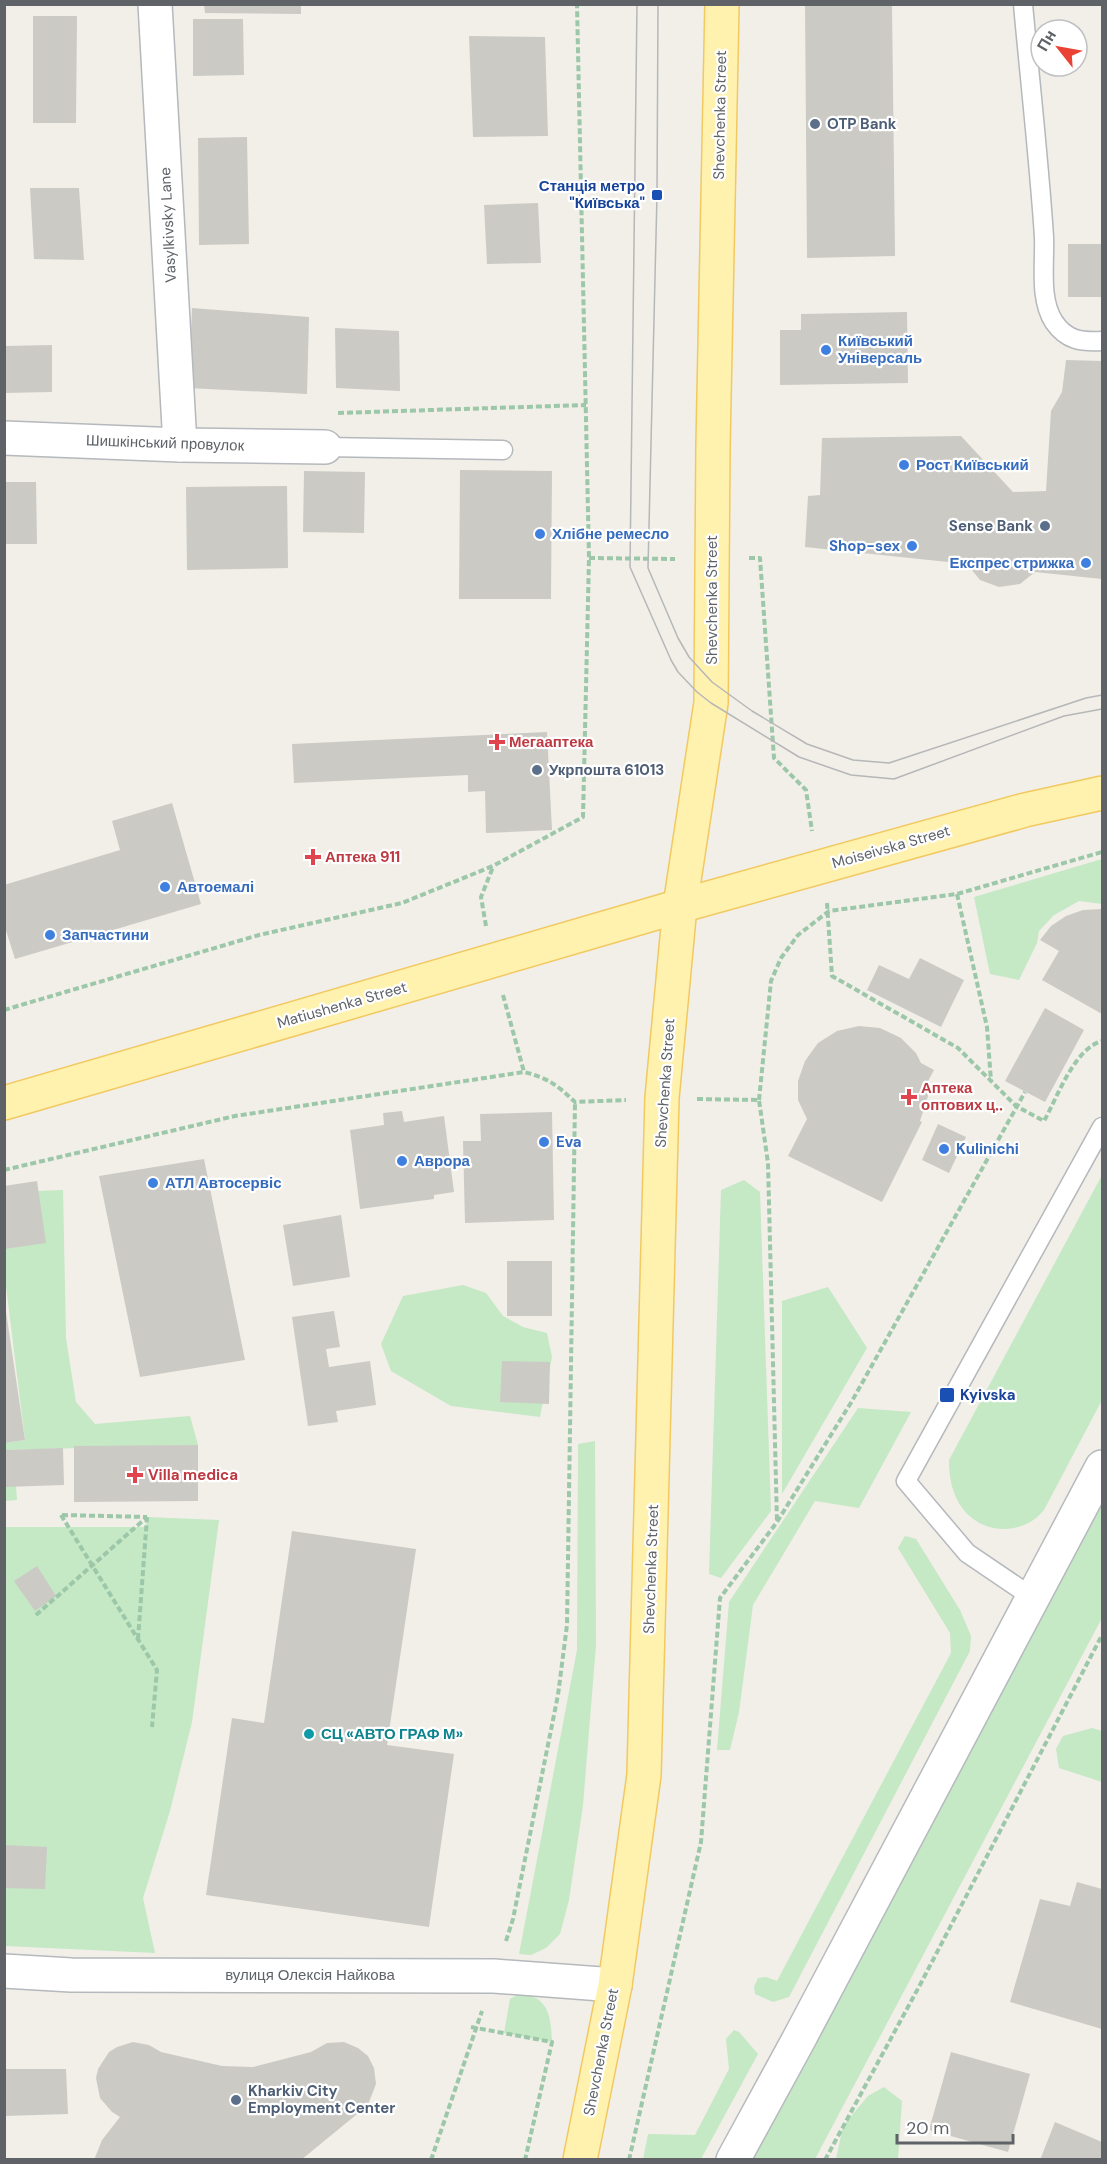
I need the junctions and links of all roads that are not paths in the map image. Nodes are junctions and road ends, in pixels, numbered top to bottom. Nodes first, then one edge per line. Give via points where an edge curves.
1 (155, 4) edge
2 (722, 4) edge
3 (1023, 4) edge
4 (1102, 341) edge
5 (329, 431) joint
6 (4, 438) edge
7 (180, 445) junction
8 (503, 450) dead end
9 (1102, 793) edge
10 (680, 906) junction
11 (4, 1103) edge
12 (1102, 1127) edge
13 (1102, 1467) edge
14 (1032, 1597) junction
15 (4, 1971) edge
16 (615, 1985) junction
17 (580, 2160) edge
18 (733, 2160) edge

1 - 7 street, Vasylkivsky Lane
2 - 10 main road, Shevchenka Street via 712,446 711,703
3 - 4 lane via 1048,311 1066,334 1079,342
5 - 7 street, Шишкінський провулок
5 - 8 lane
6 - 7 street, Шишкінський провулок
9 - 10 main road, Moiseivska Street via 1024,810
10 - 11 main road, Matiushenka Street
10 - 16 main road, Shevchenka Street via 662,1098 644,1775
12 - 14 lane via 906,1481 967,1553
13 - 14 street
14 - 18 street
15 - 16 street, вулиця Олексія Найкова via 71,1975 494,1976
16 - 17 main road, Shevchenka Street

